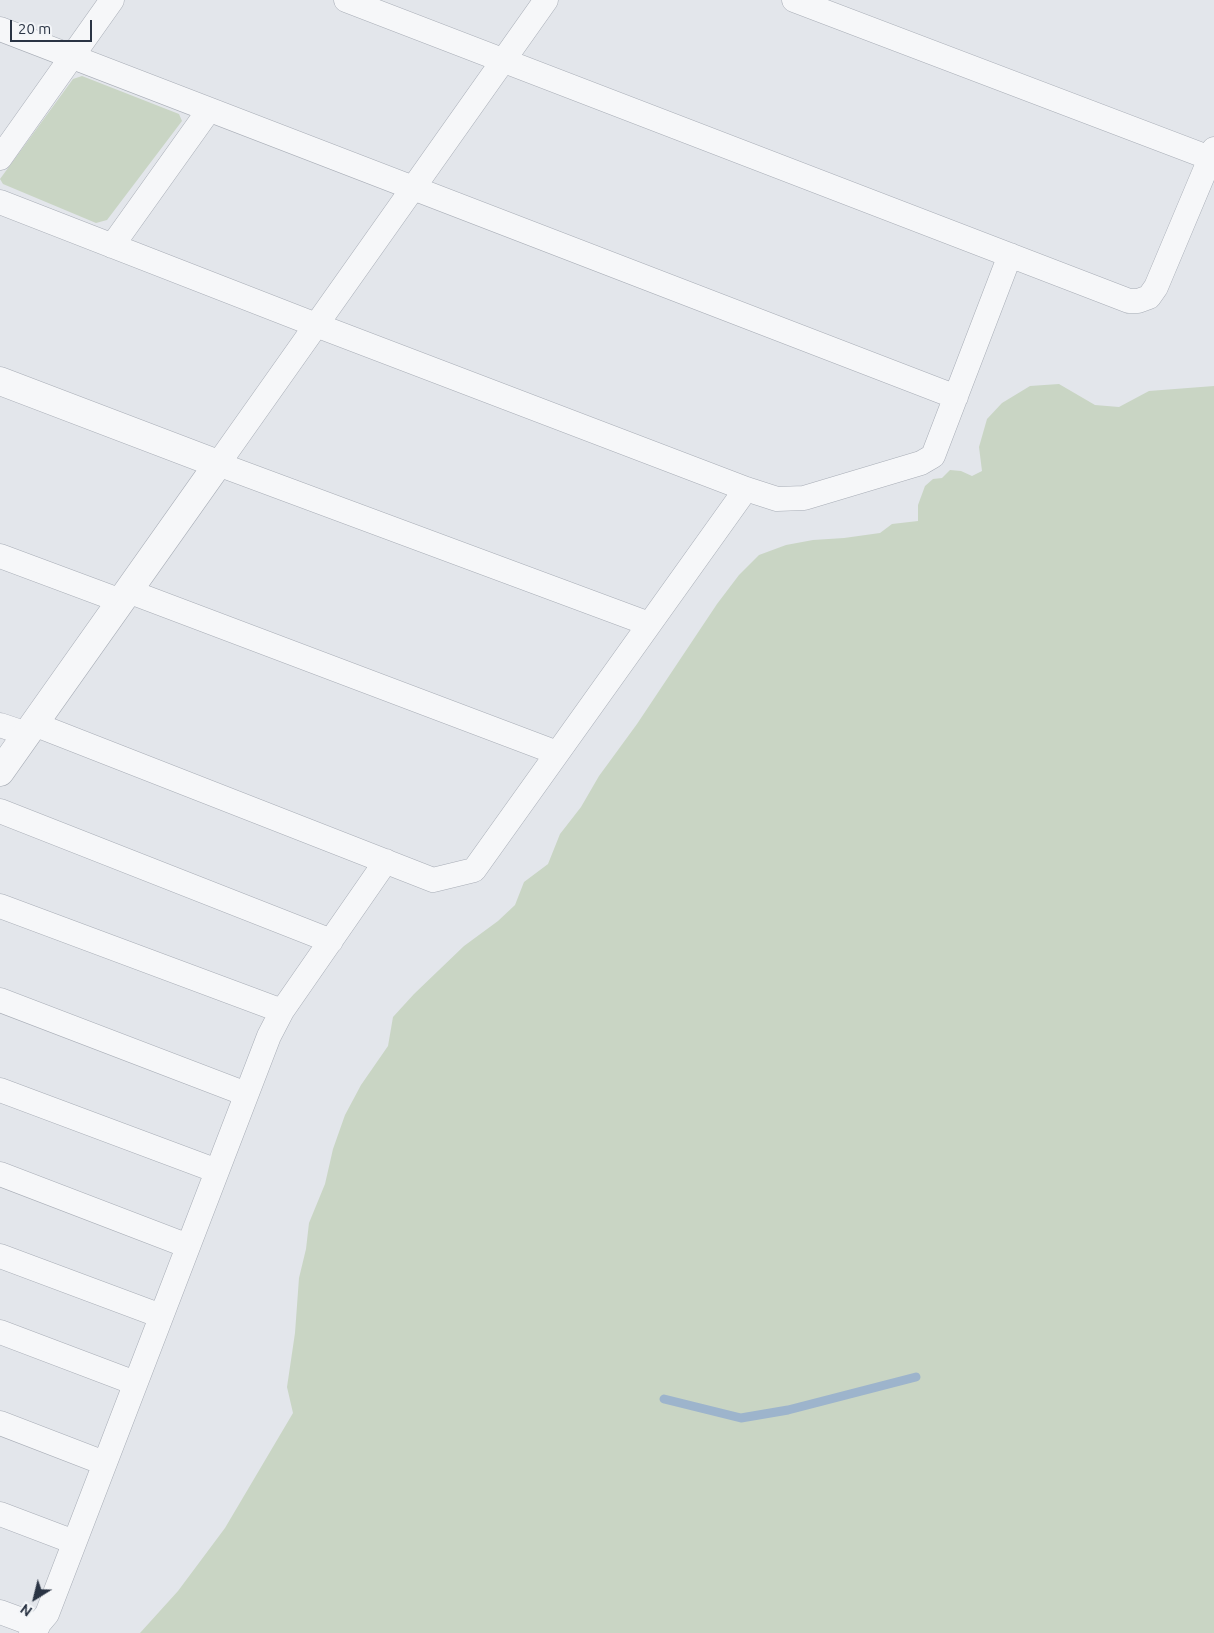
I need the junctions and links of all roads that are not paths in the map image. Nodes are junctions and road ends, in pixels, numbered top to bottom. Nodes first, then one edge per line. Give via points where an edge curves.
1 (112, 0) edge
2 (346, 0) edge
3 (546, 0) edge
4 (794, 0) edge
5 (0, 29) edge
6 (72, 57) junction
7 (503, 60) junction
8 (209, 110) junction
9 (1212, 154) edge
10 (0, 158) edge
11 (413, 188) junction
12 (0, 202) edge
13 (112, 246) junction
14 (1010, 255) junction
15 (316, 325) junction
16 (0, 381) edge
17 (956, 397) junction
18 (218, 464) junction
19 (746, 489) junction
20 (0, 556) edge
21 (124, 596) junction
22 (649, 624) junction
23 (0, 725) edge
24 (31, 729) junction
25 (558, 753) junction
26 (0, 772) edge
27 (0, 811) edge
28 (386, 861) junction
29 (0, 906) edge
30 (331, 940) junction
31 (0, 1000) edge
32 (282, 1011) junction
33 (0, 1090) edge
34 (246, 1094) junction
35 (217, 1171) junction
36 (0, 1174) edge
37 (188, 1246) junction
38 (0, 1256) edge
39 (161, 1316) junction
40 (0, 1332) edge
41 (135, 1383) junction
42 (0, 1423) edge
43 (104, 1463) junction
44 (0, 1514) edge
45 (74, 1542) junction
46 (0, 1612) edge
47 (35, 1630) edge

1 - 6 street
2 - 7 street
3 - 7 street
4 - 9 street
5 - 6 street
6 - 8 street
6 - 10 street
7 - 11 street
7 - 14 street
8 - 11 street
8 - 13 street
9 - 14 street via 1149,297 1129,301
11 - 15 street
11 - 17 street
12 - 13 street
13 - 15 street
14 - 17 street
15 - 18 street
15 - 19 street
16 - 18 street
17 - 19 street via 932,456 920,463 804,498 776,499
18 - 21 street
18 - 22 street
19 - 22 street
20 - 21 street
21 - 24 street
21 - 25 street
22 - 25 street
23 - 24 street
24 - 26 street
24 - 28 street
25 - 28 street via 474,870 433,880
27 - 30 street
28 - 30 street
29 - 32 street
30 - 32 street
31 - 34 street
32 - 34 street
33 - 35 street
34 - 35 street
35 - 37 street
36 - 37 street
37 - 39 street
38 - 39 street
39 - 41 street
40 - 41 street
41 - 43 street
42 - 43 street
43 - 45 street
44 - 45 street
45 - 47 street via 46,1614
46 - 47 street

